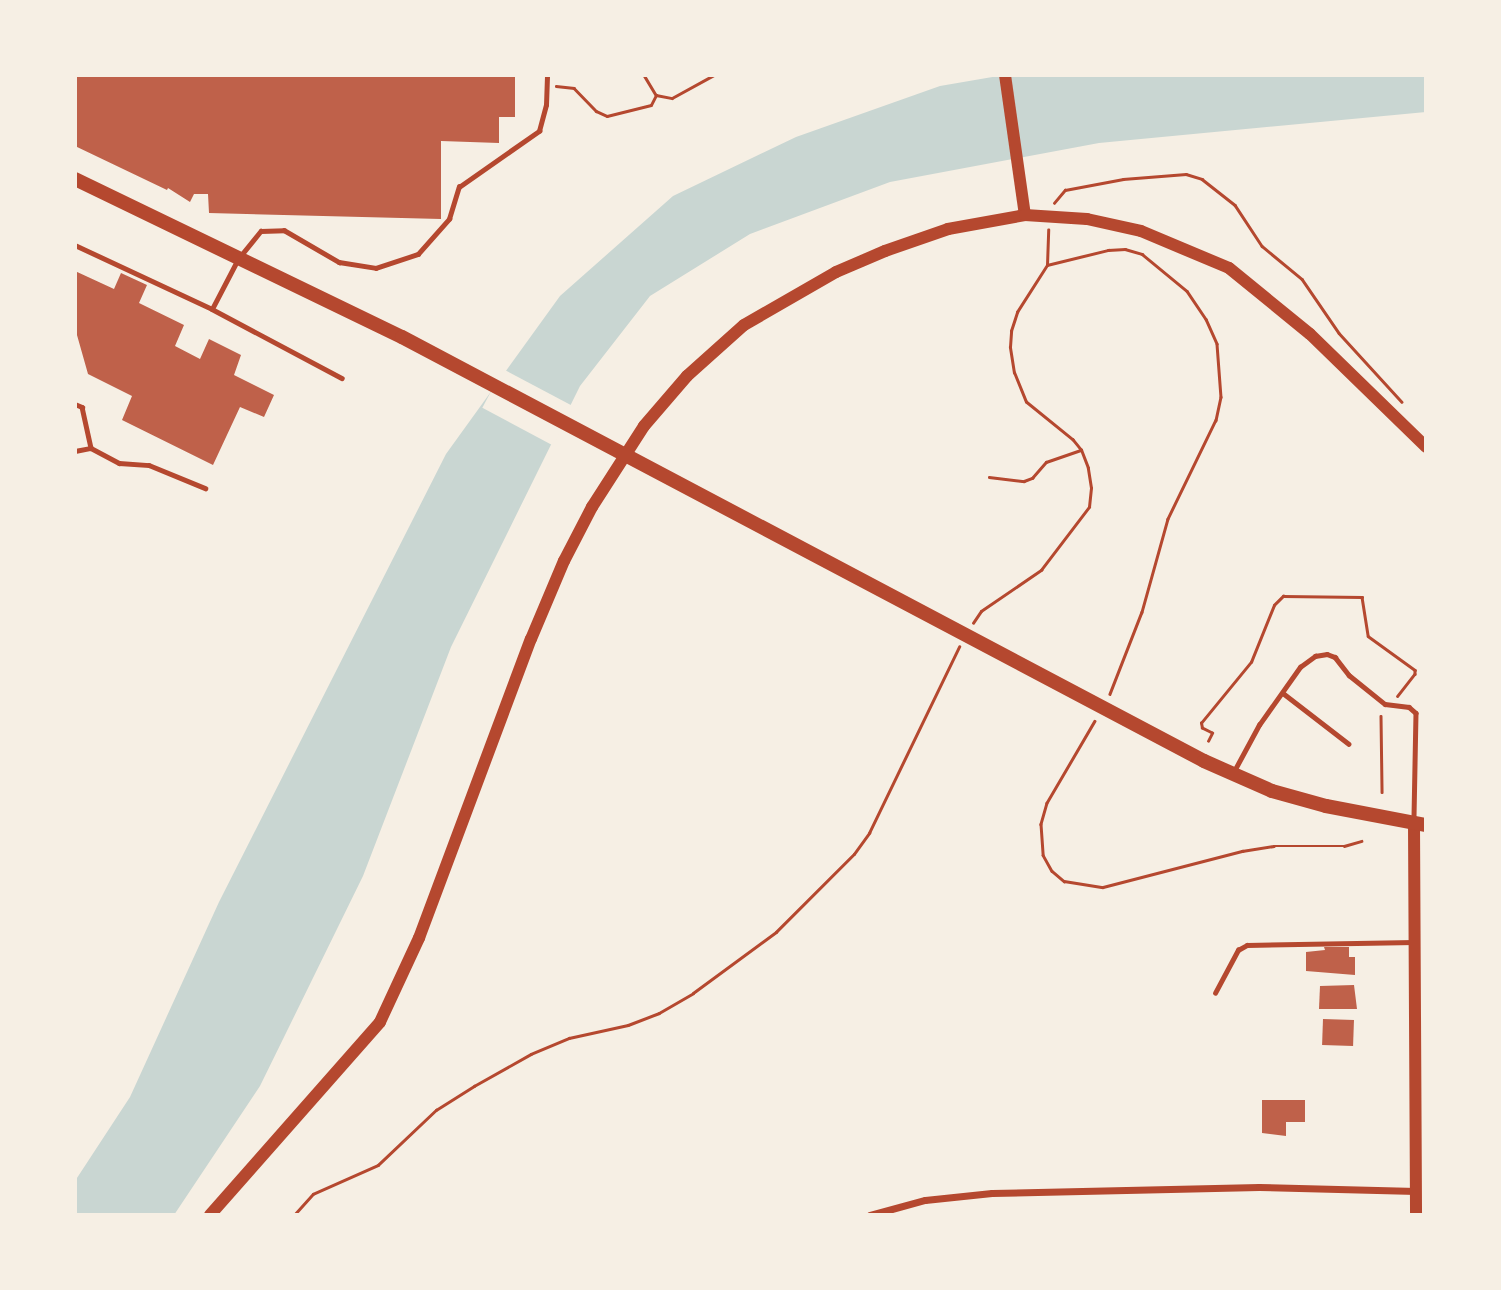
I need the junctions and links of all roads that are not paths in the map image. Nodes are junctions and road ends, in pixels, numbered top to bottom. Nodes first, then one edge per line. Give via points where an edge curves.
1 (547, 75) edge
2 (1005, 75) edge
3 (75, 179) edge
4 (1025, 215) junction
5 (75, 245) edge
6 (238, 259) junction
7 (212, 310) junction
8 (342, 378) dead end
9 (75, 404) edge
10 (1426, 447) edge
11 (91, 448) junction
12 (75, 451) edge
13 (205, 488) dead end
14 (1283, 693) junction
15 (1349, 744) dead end
16 (1233, 774) junction
17 (1420, 825) edge
18 (1415, 942) junction
19 (1215, 993) dead end
20 (1416, 1191) junction
21 (210, 1215) edge
22 (870, 1215) edge
23 (1416, 1215) edge

1 - 6 lane via 539,131 459,187 449,219 418,254 376,268 340,262 284,230 261,231
2 - 4 street
3 - 6 main road
4 - 10 street via 1087,219 1141,231 1228,268 1310,334
4 - 21 street via 948,229 836,272 744,325 687,376 644,426 564,561 419,938 380,1022
5 - 7 lane
6 - 7 lane
6 - 16 main road via 402,337
7 - 8 lane
9 - 11 lane via 82,407
11 - 12 lane
11 - 13 lane via 119,463 149,464
14 - 15 lane
14 - 16 lane via 1259,725
14 - 17 lane via 1305,662 1327,654 1385,704 1413,709
16 - 17 main road via 1293,797
17 - 18 street
18 - 19 lane via 1247,945 1237,950
18 - 20 street
20 - 22 street via 1259,1187 992,1193 925,1200
20 - 23 street

